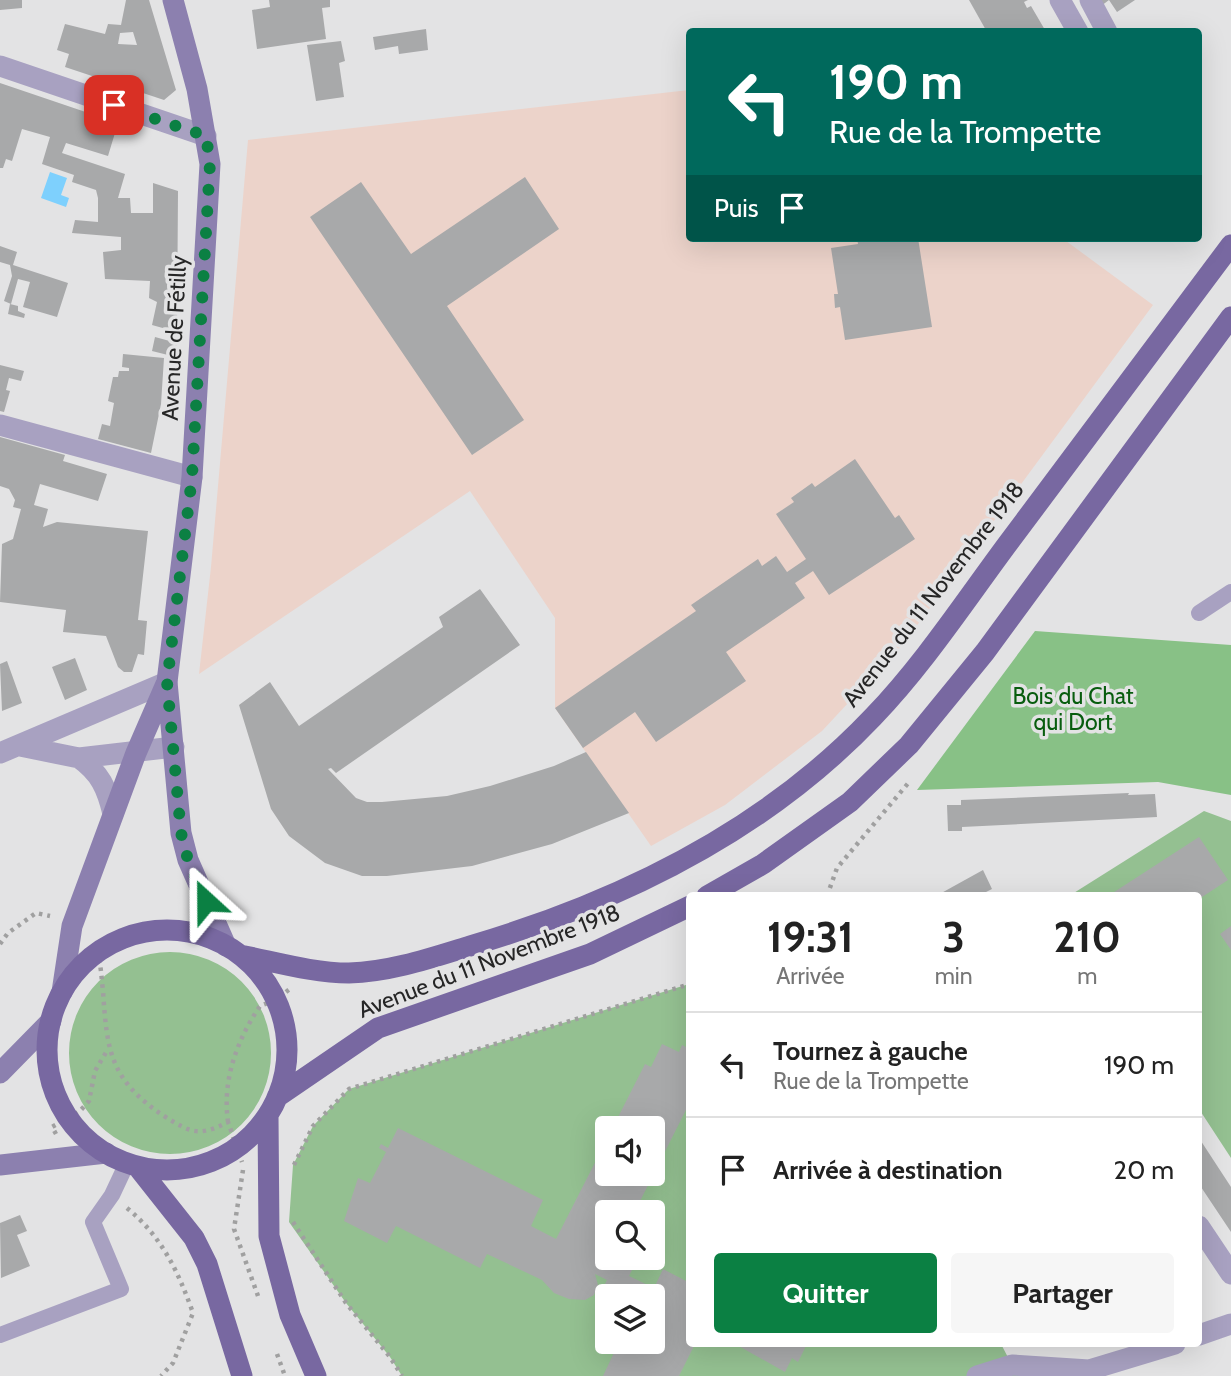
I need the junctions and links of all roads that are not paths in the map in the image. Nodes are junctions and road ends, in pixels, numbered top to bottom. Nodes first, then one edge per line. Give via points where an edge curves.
1 (173, 0) edge
2 (1060, 0) edge
3 (1090, 0) edge
4 (1076, 28) edge
5 (1105, 28) edge
6 (0, 66) edge
7 (206, 136) junction
8 (1231, 245) edge
9 (1231, 317) edge
10 (0, 425) edge
11 (192, 477) junction
12 (1231, 592) edge
13 (1199, 613) dead end
14 (167, 682) junction
15 (174, 747) junction
16 (10, 749) edge
17 (136, 752) junction
18 (79, 758) junction
19 (113, 814) junction
20 (715, 892) edge
21 (686, 908) edge
22 (233, 950) junction
23 (62, 992) junction
24 (51, 1021) junction
25 (0, 1073) edge
26 (273, 1107) junction
27 (106, 1153) junction
28 (0, 1164) edge
29 (132, 1164) junction
30 (1202, 1230) edge
31 (1231, 1274) edge
32 (1231, 1324) edge
33 (1202, 1334) edge
34 (0, 1335) edge
35 (1165, 1347) edge
36 (242, 1376) edge
37 (316, 1376) edge
38 (977, 1376) edge

1 - 7 street, Avenue de Fétilly
2 - 4 street
3 - 5 street
6 - 7 street
7 - 11 street, Avenue de Fétilly via 210,163
8 - 22 main road, Avenue du 11 Novembre 1918 via 913,671 847,743 793,788 692,854 622,891 550,921 385,969 350,973 296,966
9 - 20 main road via 985,652 909,745 850,802
10 - 11 street
11 - 14 street, Avenue de Fétilly
12 - 13 lane
14 - 15 street, Avenue de Fétilly
14 - 16 street
14 - 17 street, Avenue de Fétilly
15 - 17 street
15 - 22 street, Avenue de Fétilly via 181,833 188,860
16 - 18 street
17 - 18 street
17 - 19 street, Avenue de Fétilly
18 - 19 street via 97,771
19 - 23 street, Avenue de Fétilly via 72,926
21 - 26 main road, Avenue du 11 Novembre 1918 via 590,954 378,1028
22 - 23 main road, Avenue du 11 Novembre 1918 via 201,935 175,930 148,932 98,952
22 - 26 main road via 261,975 284,1024 285,1073
23 - 24 main road, Avenue du 11 Novembre 1918
24 - 25 street
24 - 27 main road, Avenue du 11 Novembre 1918 via 47,1046 56,1095 67,1117
26 - 29 main road, Avenue du 11 Novembre 1918 via 240,1157 163,1170
26 - 37 main road via 268,1162 270,1236 290,1315
27 - 28 street
27 - 29 main road, Avenue du 11 Novembre 1918
29 - 34 lane via 93,1223 121,1289
29 - 36 main road via 207,1264
30 - 31 street
32 - 33 street
35 - 38 street via 1089,1370 1012,1364

